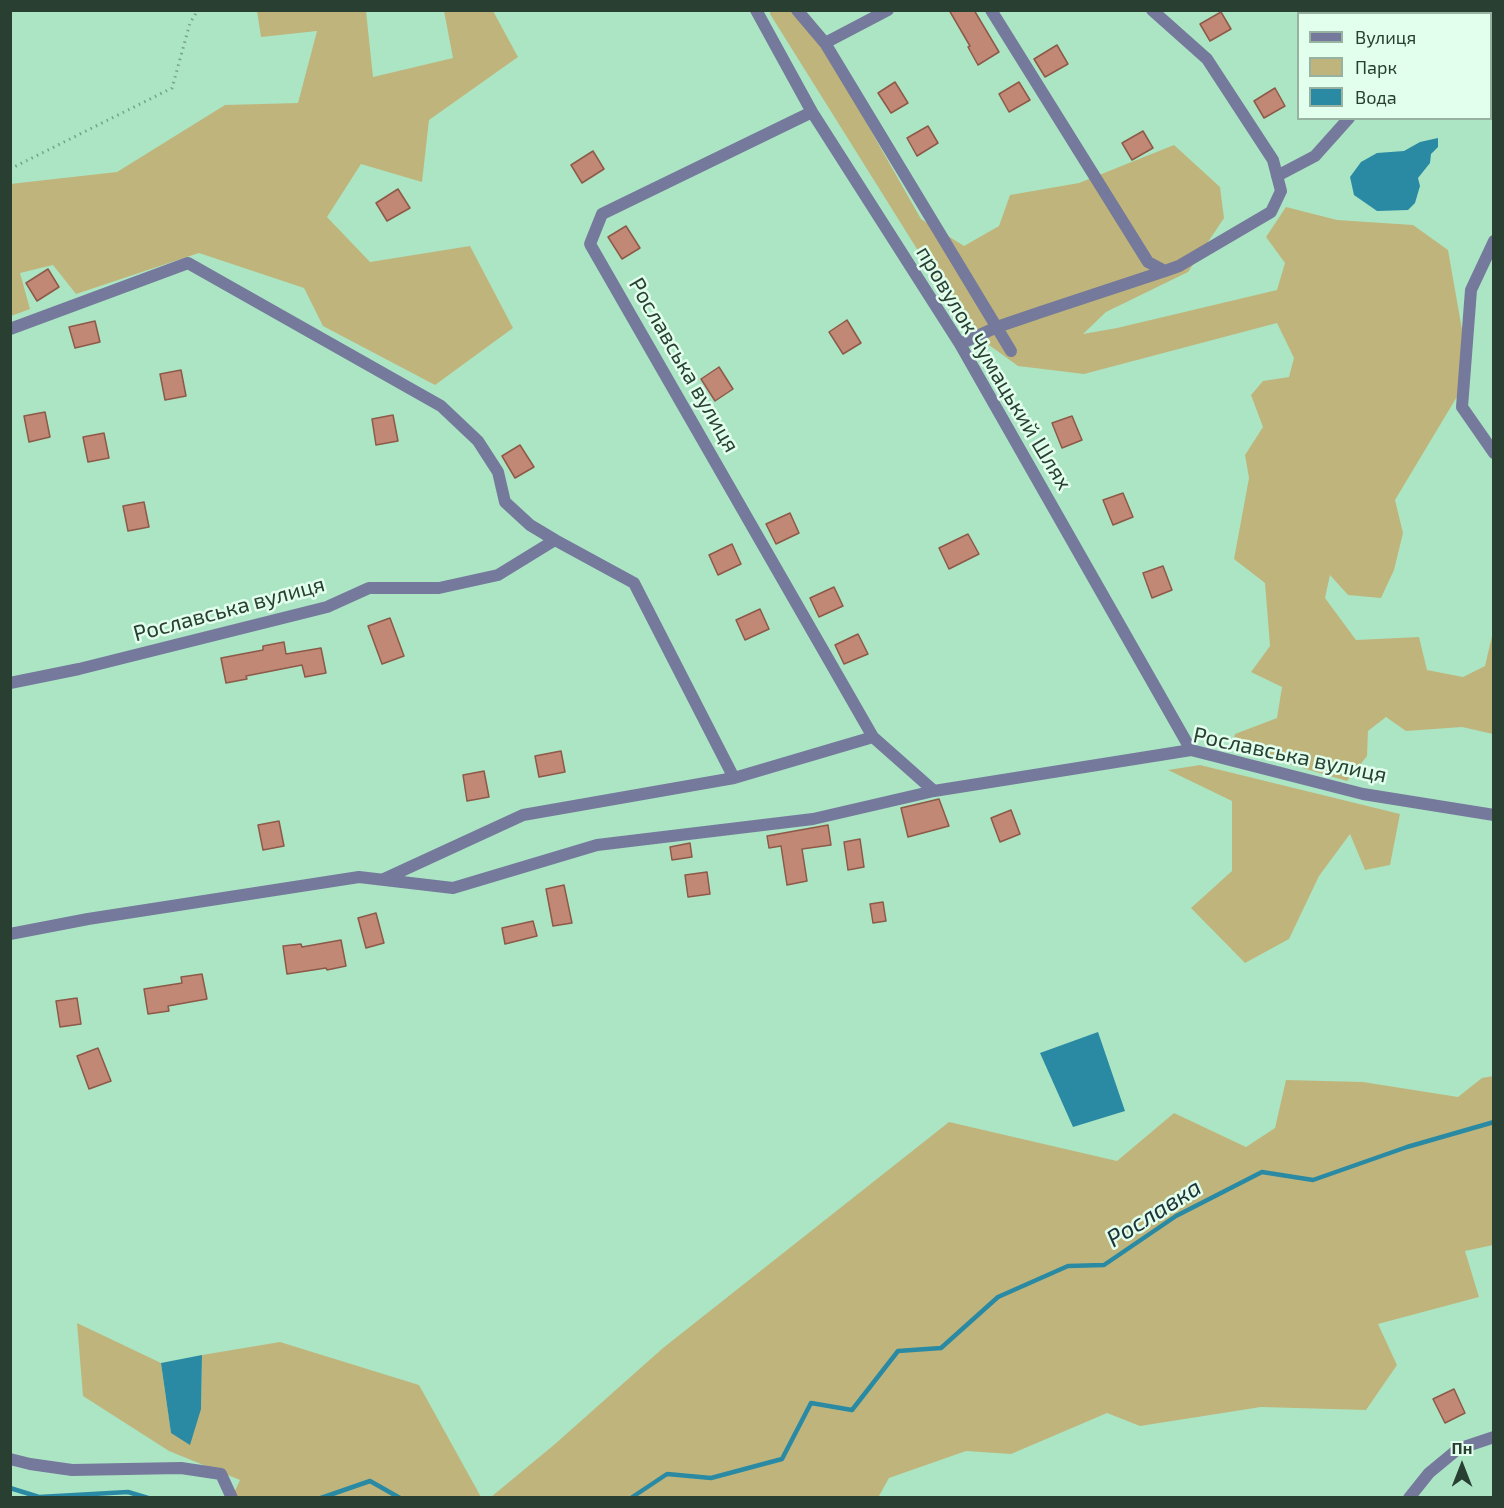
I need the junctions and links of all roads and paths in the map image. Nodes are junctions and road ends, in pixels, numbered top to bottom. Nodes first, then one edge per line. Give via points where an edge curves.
1 (198, 10) edge
2 (756, 10) edge
3 (797, 10) edge
4 (888, 10) edge
5 (991, 10) edge
6 (1152, 10) edge
7 (825, 43) junction
8 (812, 112) junction
9 (1347, 120) edge
10 (10, 169) edge
11 (1277, 176) junction
12 (1494, 241) edge
13 (1165, 271) junction
14 (997, 327) junction
15 (10, 329) edge
16 (960, 344) junction
17 (1011, 351) dead end
18 (1494, 453) edge
19 (555, 540) junction
20 (10, 683) edge
21 (873, 737) junction
22 (1191, 750) junction
23 (734, 778) junction
24 (934, 791) junction
25 (1494, 815) edge
26 (382, 880) junction
27 (10, 934) edge
28 (1494, 1437) edge
29 (10, 1459) edge
30 (232, 1497) edge
31 (1409, 1497) edge

1 - 10 path via 190,22 172,88
2 - 8 street, провулок Чумацький Шлях
3 - 7 street
4 - 7 street
5 - 13 street via 1148,262
6 - 11 street via 1207,59 1272,160
7 - 14 street
8 - 16 street, провулок Чумацький Шлях
8 - 21 street, Рославська вулиця via 602,214 590,244
9 - 11 street via 1315,156
11 - 13 street via 1281,191 1271,212
12 - 18 street via 1471,290 1462,407
13 - 14 street
14 - 16 street
14 - 17 street
15 - 19 street via 188,263 441,406 478,441 498,472 505,502 530,525
16 - 22 street, провулок Чумацький Шлях
19 - 20 street, Рославська вулиця via 498,575 439,588 369,588 327,607
19 - 23 street via 634,583
21 - 23 street, Рославська вулиця
21 - 24 street, Рославська вулиця
22 - 24 street, Рославська вулиця
22 - 25 street, Рославська вулиця via 1363,794
23 - 26 street, Рославська вулиця via 523,815
24 - 26 street, Рославська вулиця via 813,819 597,845 453,888
26 - 27 street, Рославська вулиця via 359,877
28 - 31 street via 1458,1449 1429,1473
29 - 30 street via 72,1470 181,1468 221,1474

